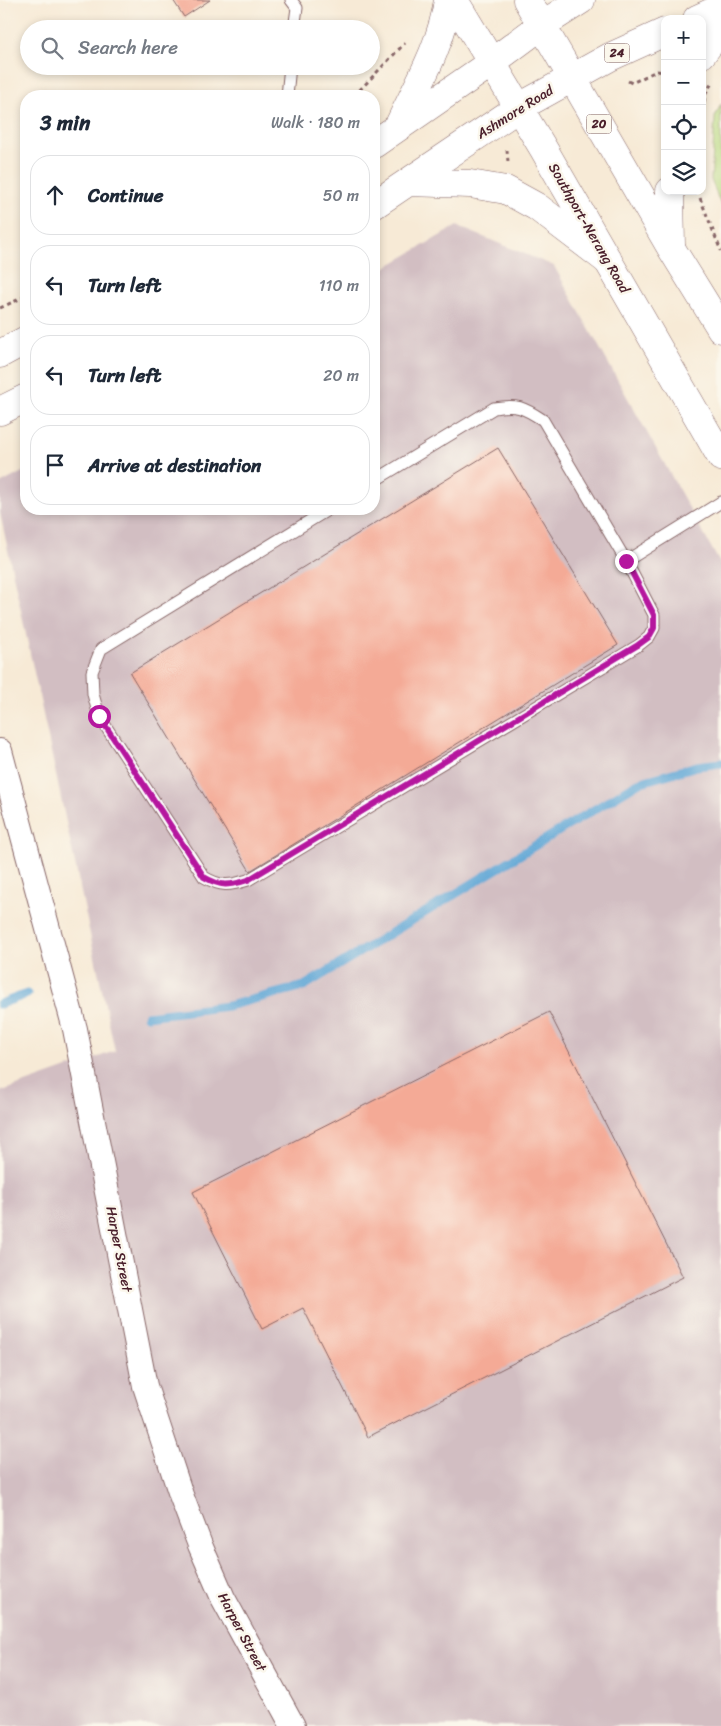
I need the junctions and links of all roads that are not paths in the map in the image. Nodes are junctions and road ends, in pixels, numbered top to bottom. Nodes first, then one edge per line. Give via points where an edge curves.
1 (448, 0) edge
2 (454, 0) edge
3 (527, 0) edge
4 (581, 0) edge
5 (296, 3) edge
6 (721, 8) edge
7 (706, 15) edge
8 (295, 20) edge
9 (542, 25) junction
10 (721, 29) edge
11 (661, 34) edge
12 (706, 49) edge
13 (491, 63) junction
14 (289, 75) edge
15 (572, 78) junction
16 (288, 90) edge
17 (518, 108) junction
18 (397, 128) junction
19 (380, 140) edge
20 (409, 182) junction
21 (670, 195) edge
22 (380, 201) edge
23 (671, 248) junction
24 (608, 261) junction
25 (721, 329) edge
26 (20, 343) edge
27 (0, 354) edge
28 (20, 401) edge
29 (0, 411) edge
30 (721, 457) edge
31 (380, 478) edge
32 (721, 502) edge
33 (319, 515) edge
34 (626, 561) junction
35 (0, 751) edge
36 (293, 1726) edge

1 - 18 main road via 446,18 435,49
2 - 13 main road, Southport-Nerang Road
3 - 9 main road, 20
4 - 9 main road
5 - 8 lane
6 - 7 main road
9 - 13 main road
9 - 15 main road, 20
10 - 12 main road
11 - 15 main road, Ashmore Road / 24
13 - 17 main road, Southport-Nerang Road
13 - 18 main road
14 - 16 lane
15 - 17 main road, Ashmore Road / 24
15 - 23 main road, 20
17 - 20 main road, Ashmore Road
17 - 24 main road, Southport-Nerang Road
18 - 19 main road
20 - 22 main road, Ashmore Road
20 - 24 main road via 470,184 506,190 536,207
21 - 23 main road
23 - 25 main road, 20
24 - 30 main road, Southport-Nerang Road
26 - 27 main road
28 - 29 main road
31 - 34 lane via 494,408 510,405 527,409 542,420
32 - 34 lane
33 - 34 lane via 100,649 92,672 99,716 204,877 216,884 233,885 248,880 649,637 654,628 654,615
35 - 36 street, Harper Street via 75,1029 145,1386 180,1495 223,1598

